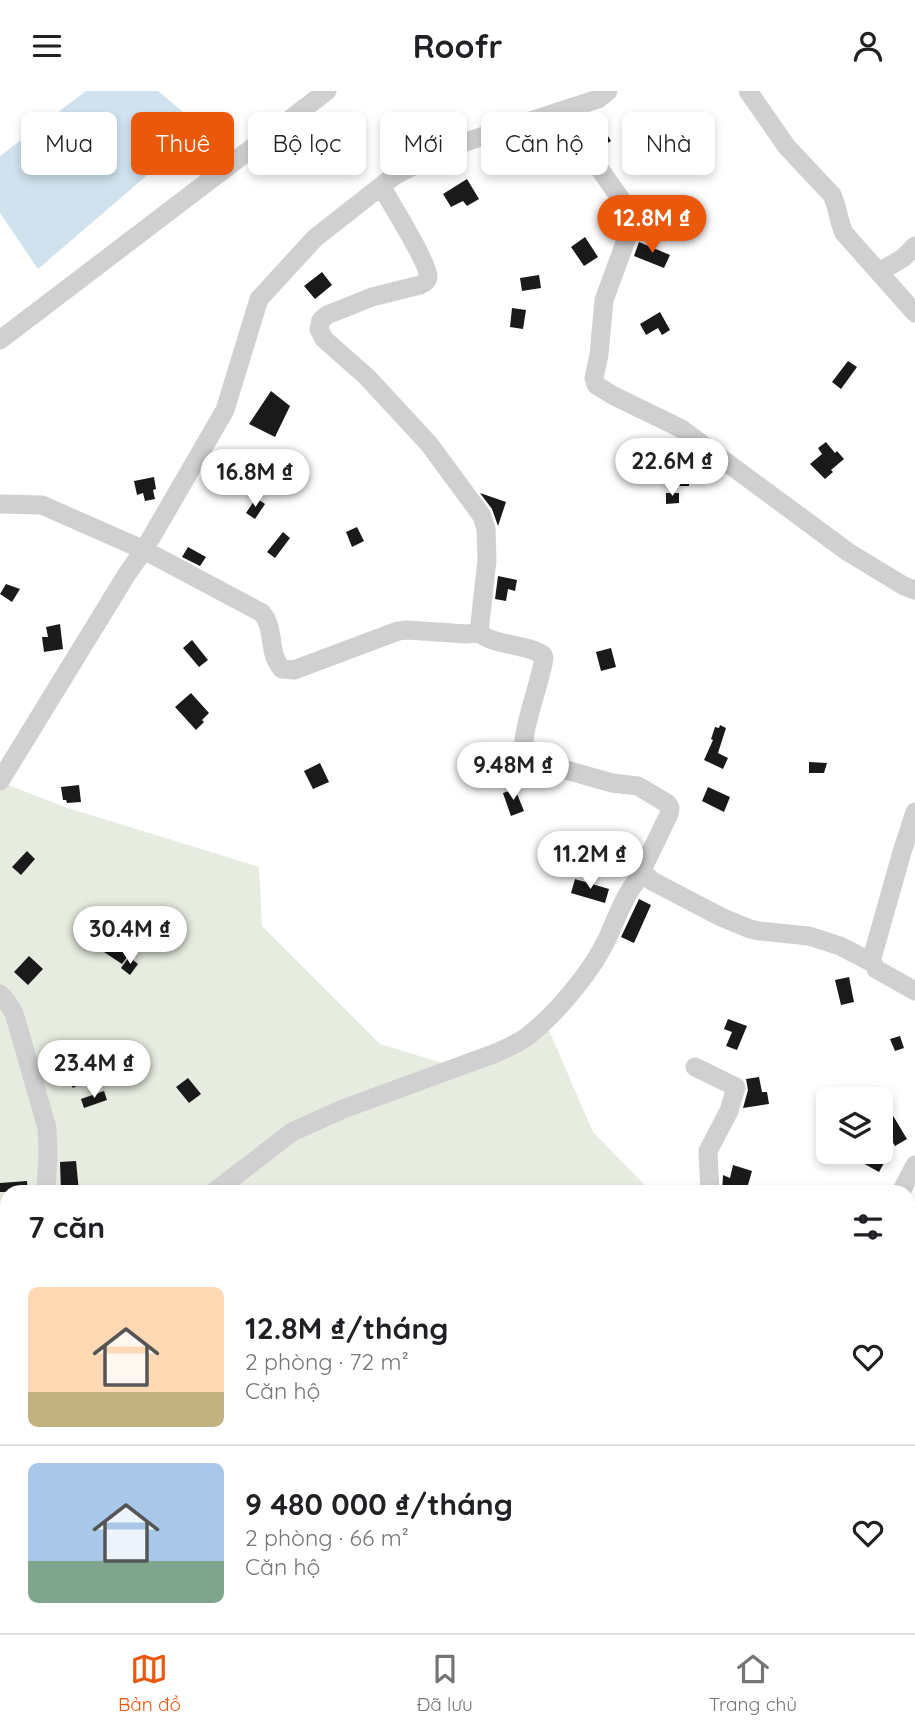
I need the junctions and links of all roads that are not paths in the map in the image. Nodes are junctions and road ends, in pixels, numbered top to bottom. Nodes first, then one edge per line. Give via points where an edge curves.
1 (327, 91) edge
2 (607, 91) edge
3 (748, 91) edge
4 (563, 111) junction
5 (381, 187) junction
6 (915, 246) edge
7 (879, 272) junction
8 (915, 313) edge
9 (0, 340) edge
10 (0, 504) edge
11 (144, 550) junction
12 (915, 590) edge
13 (479, 632) junction
14 (0, 781) edge
15 (915, 813) edge
16 (644, 873) junction
17 (873, 963) junction
18 (915, 991) edge
19 (0, 994) edge
20 (695, 1067) dead end
21 (915, 1165) edge
22 (46, 1185) edge
23 (223, 1185) edge
24 (709, 1185) edge
25 (905, 1185) edge

1 - 9 street
2 - 4 street via 598,99
3 - 7 street via 786,147 832,195 844,233
4 - 5 street via 447,148
4 - 12 street via 632,217 631,232 604,300 596,385 680,428 848,552
5 - 11 street via 315,238 259,299 225,410
5 - 13 street via 426,268 426,281 327,315 319,329 429,444 482,516 487,560
6 - 7 street
7 - 8 street
10 - 11 street via 42,505
11 - 13 street via 262,614 270,627 276,663 282,669 294,670 398,631
11 - 14 street
13 - 16 street via 543,655 524,756 612,783 638,786 668,804 669,814
15 - 17 street
16 - 17 street via 750,929 820,939
16 - 23 street via 630,889 593,965 529,1035 496,1053 304,1125
17 - 18 street via 882,974
19 - 22 street via 14,1013 45,1115
20 - 24 street via 736,1087 708,1151
21 - 25 street

